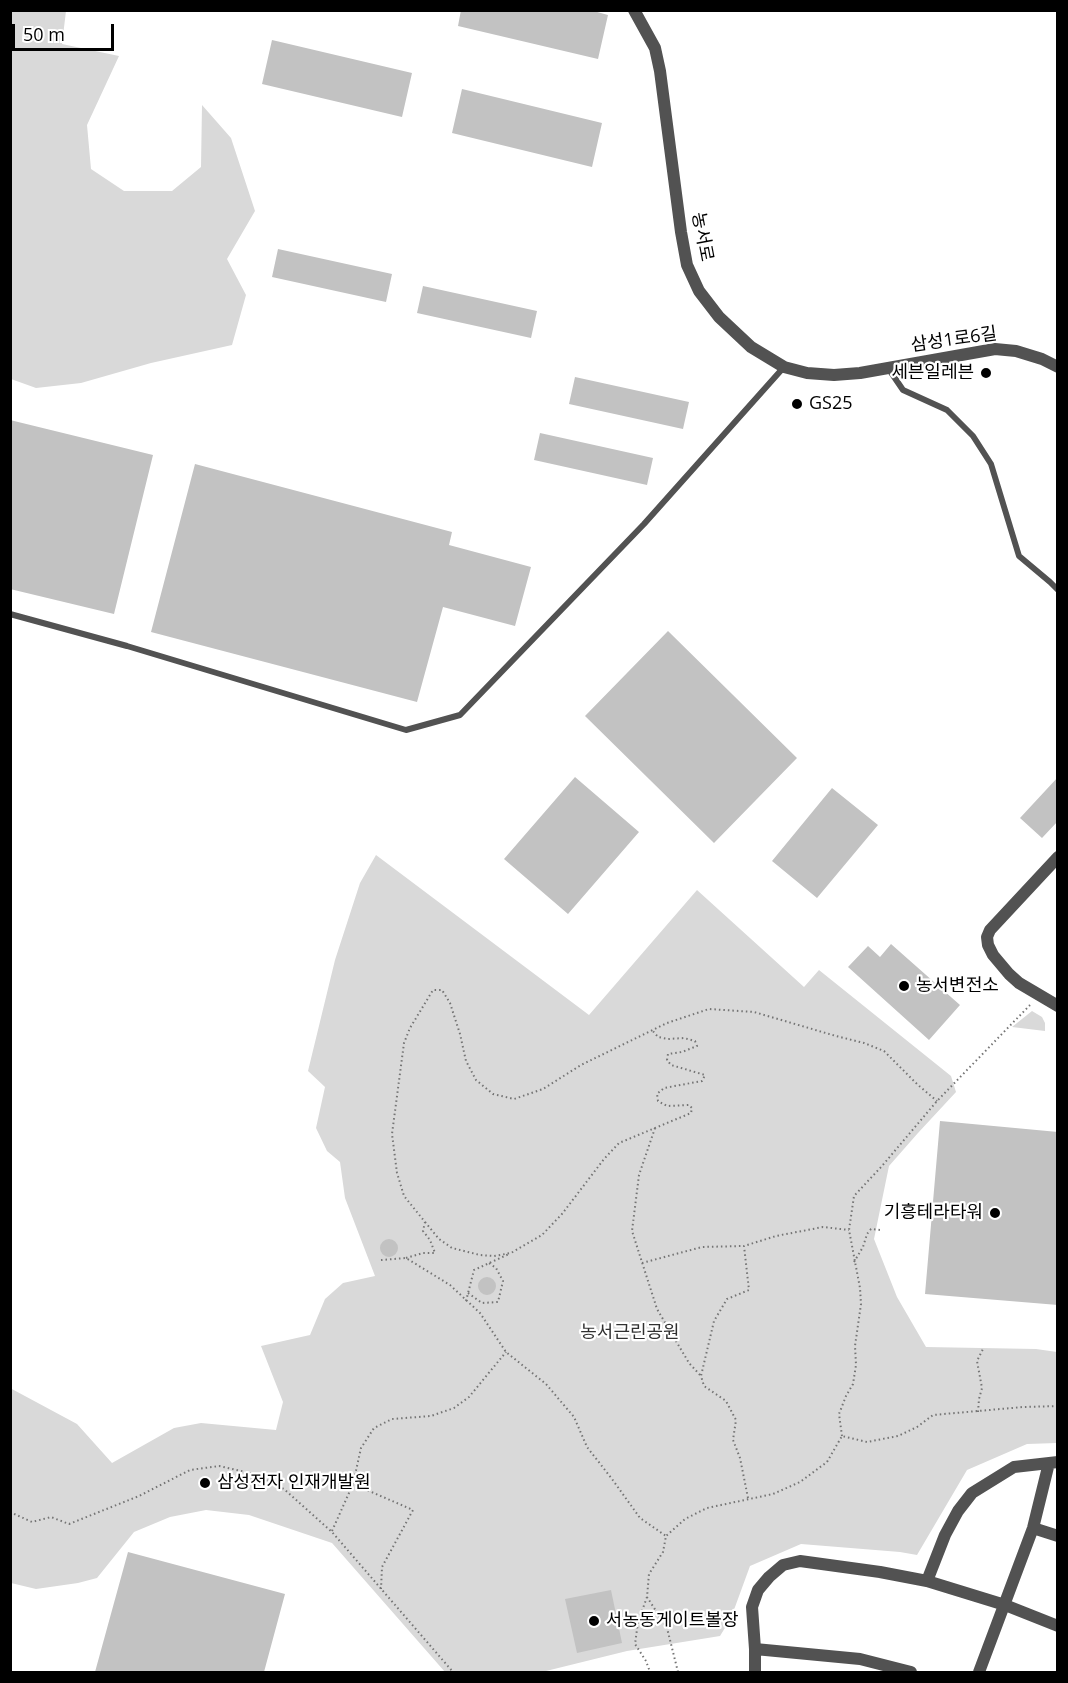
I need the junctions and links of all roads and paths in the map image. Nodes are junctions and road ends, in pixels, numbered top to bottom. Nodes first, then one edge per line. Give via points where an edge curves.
1 (634, 10) edge
2 (784, 367) junction
3 (1058, 367) edge
4 (888, 368) junction
5 (1058, 590) edge
6 (10, 614) edge
7 (1058, 856) edge
8 (1031, 1004) dead end
9 (1058, 1006) edge
10 (652, 1030) junction
11 (937, 1101) junction
12 (655, 1128) junction
13 (424, 1222) junction
14 (849, 1230) junction
15 (880, 1230) dead end
16 (744, 1246) junction
17 (511, 1253) junction
18 (406, 1258) junction
19 (381, 1260) dead end
20 (854, 1262) junction
21 (489, 1263) junction
22 (642, 1263) junction
23 (468, 1293) junction
24 (466, 1301) junction
25 (983, 1349) dead end
26 (506, 1352) junction
27 (700, 1376) junction
28 (1058, 1406) edge
29 (978, 1412) junction
30 (842, 1436) junction
31 (1053, 1462) edge
32 (353, 1484) junction
33 (748, 1499) junction
34 (10, 1512) edge
35 (1033, 1528) junction
36 (332, 1532) junction
37 (666, 1536) junction
38 (1058, 1536) edge
39 (927, 1581) junction
40 (381, 1589) junction
41 (647, 1597) junction
42 (1005, 1605) junction
43 (1058, 1626) edge
44 (755, 1649) junction
45 (453, 1672) edge
46 (585, 1672) edge
47 (593, 1672) edge
48 (650, 1672) edge
49 (678, 1672) edge
50 (755, 1672) edge
51 (910, 1672) edge
52 (979, 1672) edge

1 - 2 street, 농서로 via 655,48 660,71 687,265 699,291 719,317 752,347
2 - 4 street, 농서로 via 834,375
2 - 6 lane via 644,524 460,715 406,730
3 - 4 street, 삼성1로6길 via 1043,357 995,349
4 - 5 lane via 903,390 947,410 973,436 991,464 1019,556
7 - 9 street via 987,937 993,955 1009,974
8 - 11 path
10 - 11 path via 709,1009 754,1012 884,1051
10 - 12 path via 658,1037 695,1041 697,1046 668,1054 667,1060 671,1065 705,1075 702,1081 664,1088 657,1094 658,1101 667,1106 689,1105 692,1113
10 - 13 path via 581,1065 543,1089 513,1099 493,1094 476,1080 466,1061 450,1003 442,990 433,990 404,1043 392,1134 404,1196
11 - 14 path via 854,1196
12 - 17 path via 619,1143 542,1235
12 - 22 path via 639,1175 632,1231
13 - 17 path via 452,1248 480,1255
13 - 18 path via 423,1231 435,1253
14 - 16 path via 823,1227
14 - 20 path
15 - 20 path via 871,1229
16 - 22 path via 702,1247
16 - 27 path via 749,1290 728,1299 714,1321
17 - 21 path
18 - 19 path
18 - 24 path via 450,1285
20 - 30 path via 861,1304 853,1383 839,1414
21 - 23 path via 474,1270
21 - 23 path via 503,1281 498,1302 482,1303
22 - 27 path via 657,1309
23 - 24 path
24 - 26 path via 480,1313
25 - 29 path via 977,1361 982,1388
26 - 32 path via 469,1397 454,1408 431,1416 392,1419 374,1428 361,1448
26 - 37 path via 546,1384 574,1417 587,1447 640,1518
27 - 33 path via 704,1386 726,1401 736,1420 733,1440
28 - 29 path
29 - 30 path via 933,1415 898,1436 867,1442
30 - 33 path via 827,1462 800,1482 773,1494
31 - 35 street
31 - 39 street via 1014,1467 972,1493 945,1535
32 - 36 path
32 - 40 path via 413,1510 382,1567
33 - 37 path via 707,1508 685,1519
34 - 36 path via 32,1521 51,1517 69,1524 190,1470 219,1466 254,1474 284,1489
35 - 38 street
35 - 42 street
36 - 40 path
37 - 41 path via 663,1552 650,1574
39 - 42 street
39 - 44 street via 800,1561 783,1565 758,1590 752,1607
40 - 45 path
41 - 48 path via 635,1644
41 - 49 path via 667,1628
42 - 43 street
42 - 52 street
44 - 50 street
44 - 51 street via 860,1659
46 - 47 path

